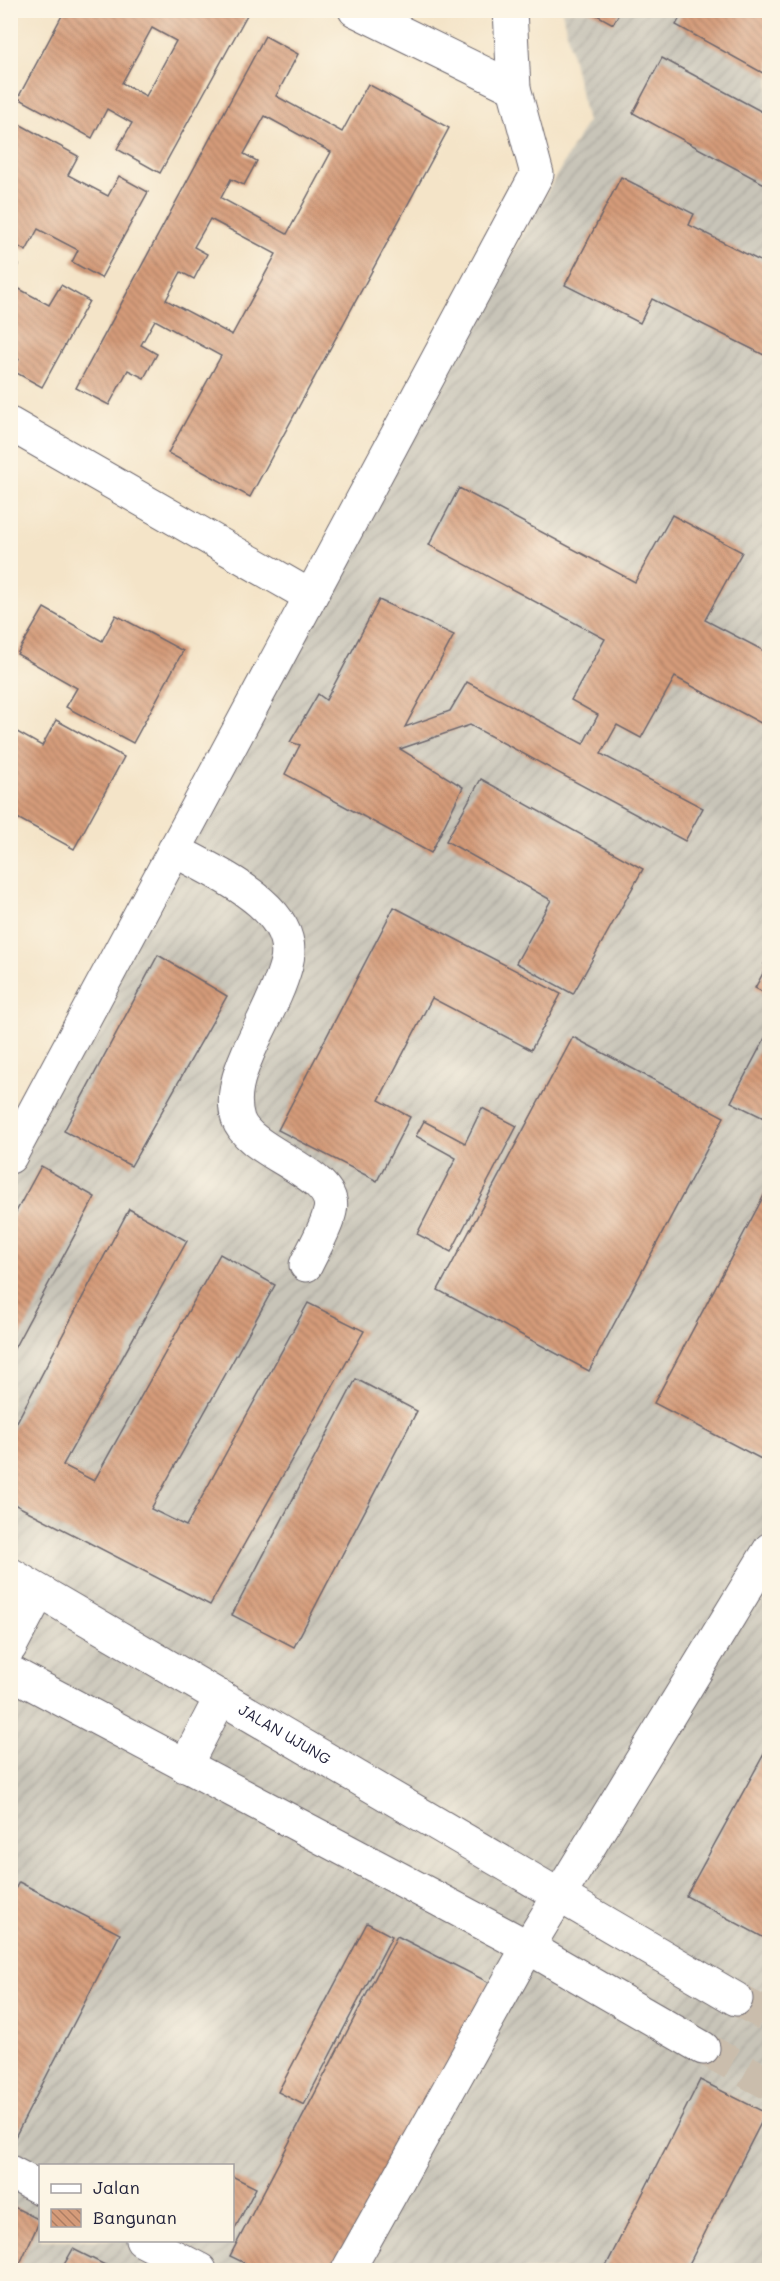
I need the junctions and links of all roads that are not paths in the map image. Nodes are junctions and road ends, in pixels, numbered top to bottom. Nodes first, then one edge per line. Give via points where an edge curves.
1 (355, 10) edge
2 (510, 10) edge
3 (514, 88) junction
4 (10, 424) edge
5 (310, 597) junction
6 (174, 850) junction
7 (10, 1157) edge
8 (306, 1265) dead end
9 (768, 1555) edge
10 (10, 1574) edge
11 (39, 1592) junction
12 (10, 1647) edge
13 (10, 1672) edge
14 (221, 1697) junction
15 (185, 1766) junction
16 (559, 1895) junction
17 (528, 1947) junction
18 (736, 1999) tunnel mouth
19 (703, 2048) tunnel mouth
20 (10, 2172) edge
21 (39, 2187) edge
22 (144, 2242) edge
23 (200, 2271) edge
24 (348, 2271) edge

1 - 3 street
2 - 3 street
3 - 5 street via 537,174
4 - 5 street
5 - 6 street
6 - 7 street
6 - 8 street via 255,897 276,918 287,939 286,964 241,1070 234,1097 238,1121 255,1142 314,1179 327,1194 331,1209
9 - 16 street
10 - 11 street, JALAN UJUNG
11 - 12 street
11 - 14 street, JALAN UJUNG
13 - 15 street
14 - 15 street
14 - 16 street, JALAN UJUNG
15 - 17 street
16 - 17 street
16 - 18 street, JALAN UJUNG
17 - 19 street
17 - 24 street
20 - 21 street
22 - 23 street

